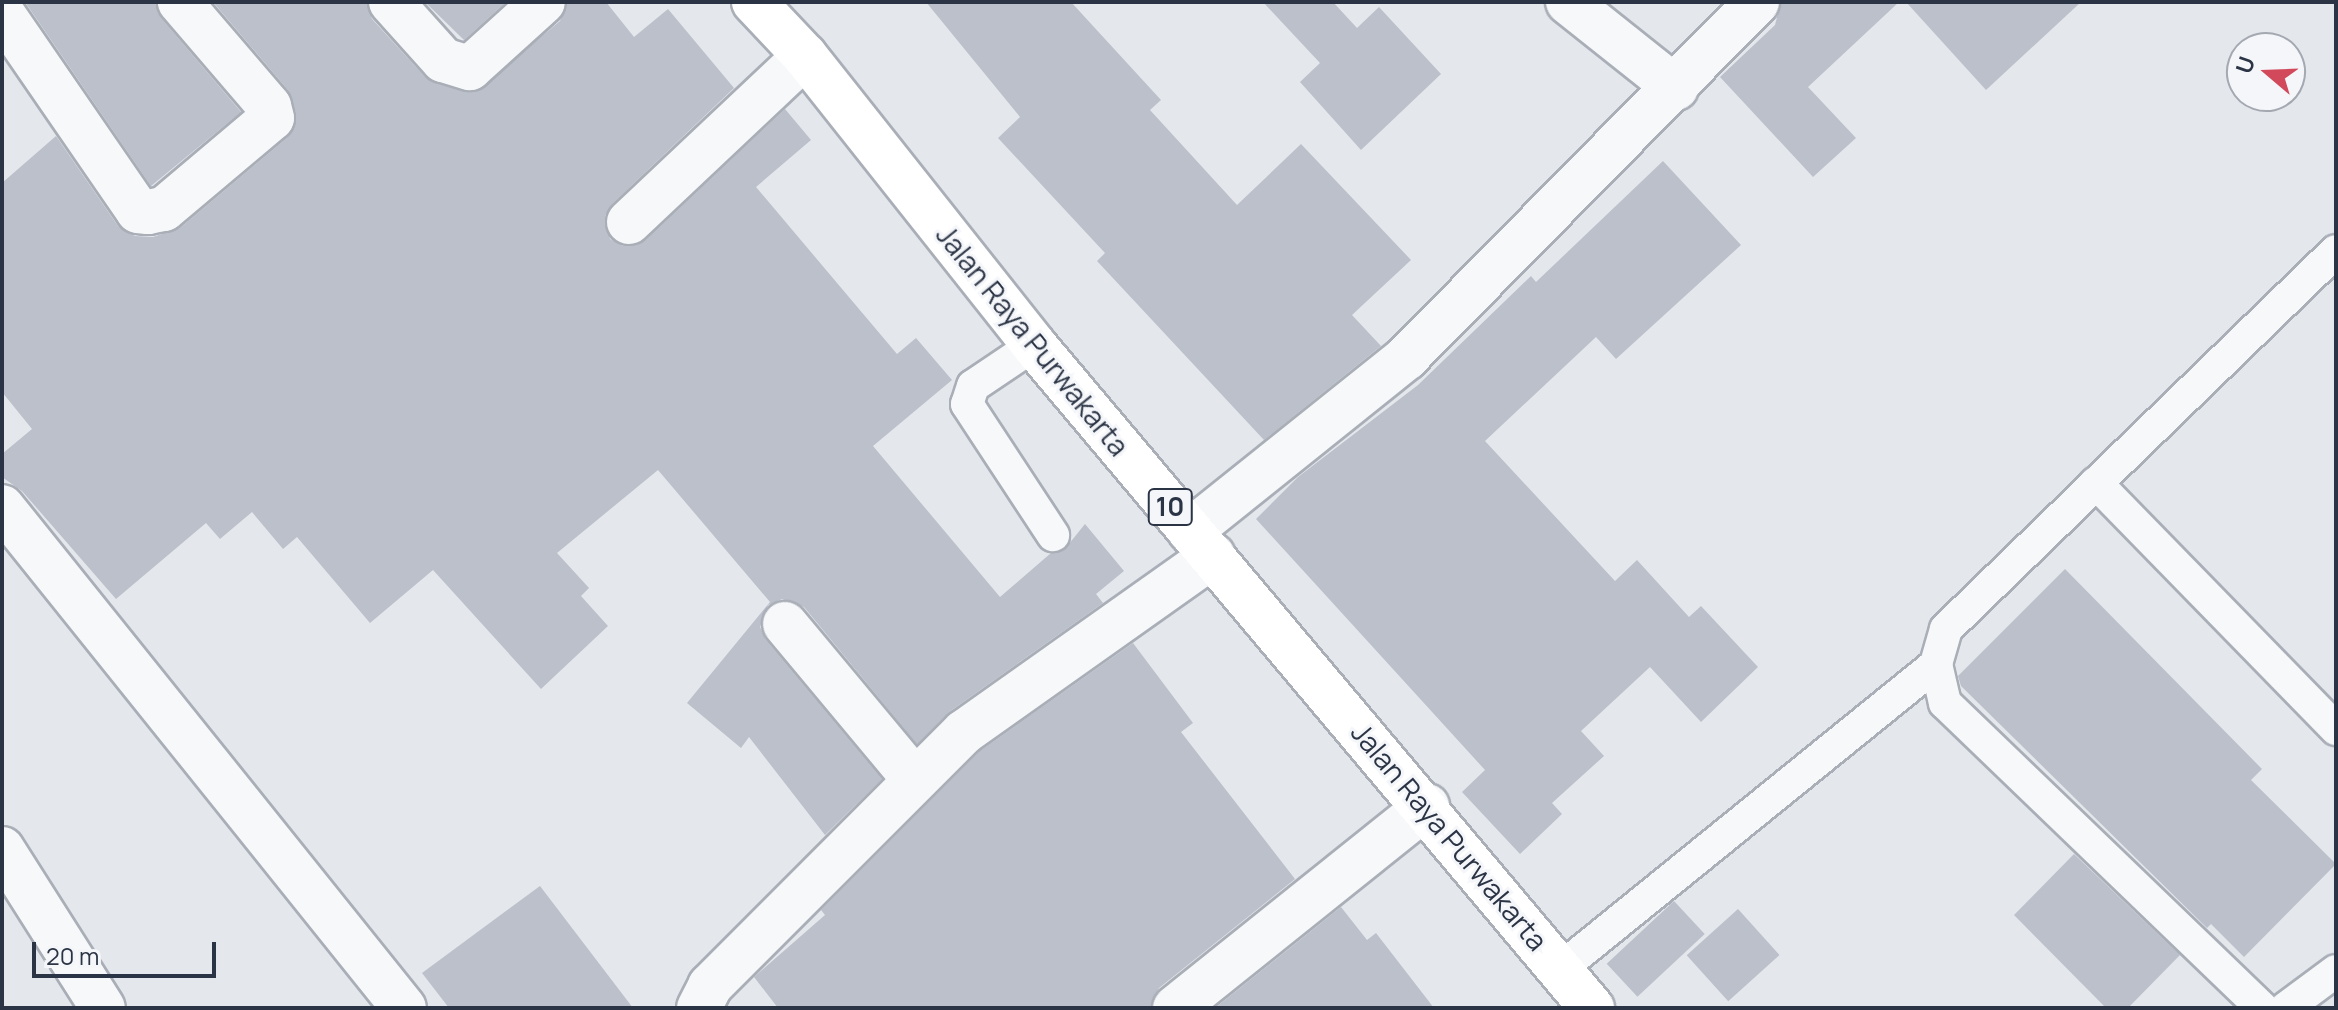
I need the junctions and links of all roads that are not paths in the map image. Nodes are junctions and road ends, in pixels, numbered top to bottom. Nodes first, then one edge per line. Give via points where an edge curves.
1 (391, 2) edge
2 (543, 2) edge
3 (754, 2) edge
4 (1568, 2) edge
5 (1757, 2) edge
6 (183, 4) edge
7 (2, 13) edge
8 (805, 56) junction
9 (1676, 88) junction
10 (629, 222) dead end
11 (2336, 251) edge
12 (1034, 345) junction
13 (2096, 483) junction
14 (2, 507) edge
15 (1053, 535) dead end
16 (1202, 544) junction
17 (785, 624) dead end
18 (1936, 664) junction
19 (2336, 729) edge
20 (915, 780) junction
21 (1427, 806) junction
22 (2, 849) edge
23 (1560, 969) junction
24 (2336, 971) edge
25 (103, 1008) edge
26 (404, 1008) edge
27 (699, 1008) edge
28 (1175, 1008) edge
29 (1591, 1008) edge
30 (2262, 1008) edge
31 (2286, 1008) edge

1 - 2 street via 443,60 470,68
3 - 8 highway, Jalan Raya Purwakarta / 10
4 - 9 street
5 - 9 street
6 - 7 street via 269,106 272,118 164,209 148,212 138,211
8 - 10 street
8 - 12 highway, Jalan Raya Purwakarta / 10
9 - 16 street via 1406,358
11 - 13 lane
12 - 15 lane via 973,386 967,404
12 - 16 highway, Jalan Raya Purwakarta / 10
13 - 18 lane via 1946,629
13 - 19 lane
14 - 26 street
16 - 20 street via 964,732
16 - 21 highway, Jalan Raya Purwakarta / 10
17 - 20 street
18 - 23 lane
18 - 30 lane via 1945,703
20 - 27 street via 710,986
21 - 23 highway, Jalan Raya Purwakarta / 10
21 - 28 street
22 - 25 street
23 - 29 highway, Jalan Raya Purwakarta / 10
24 - 31 lane

